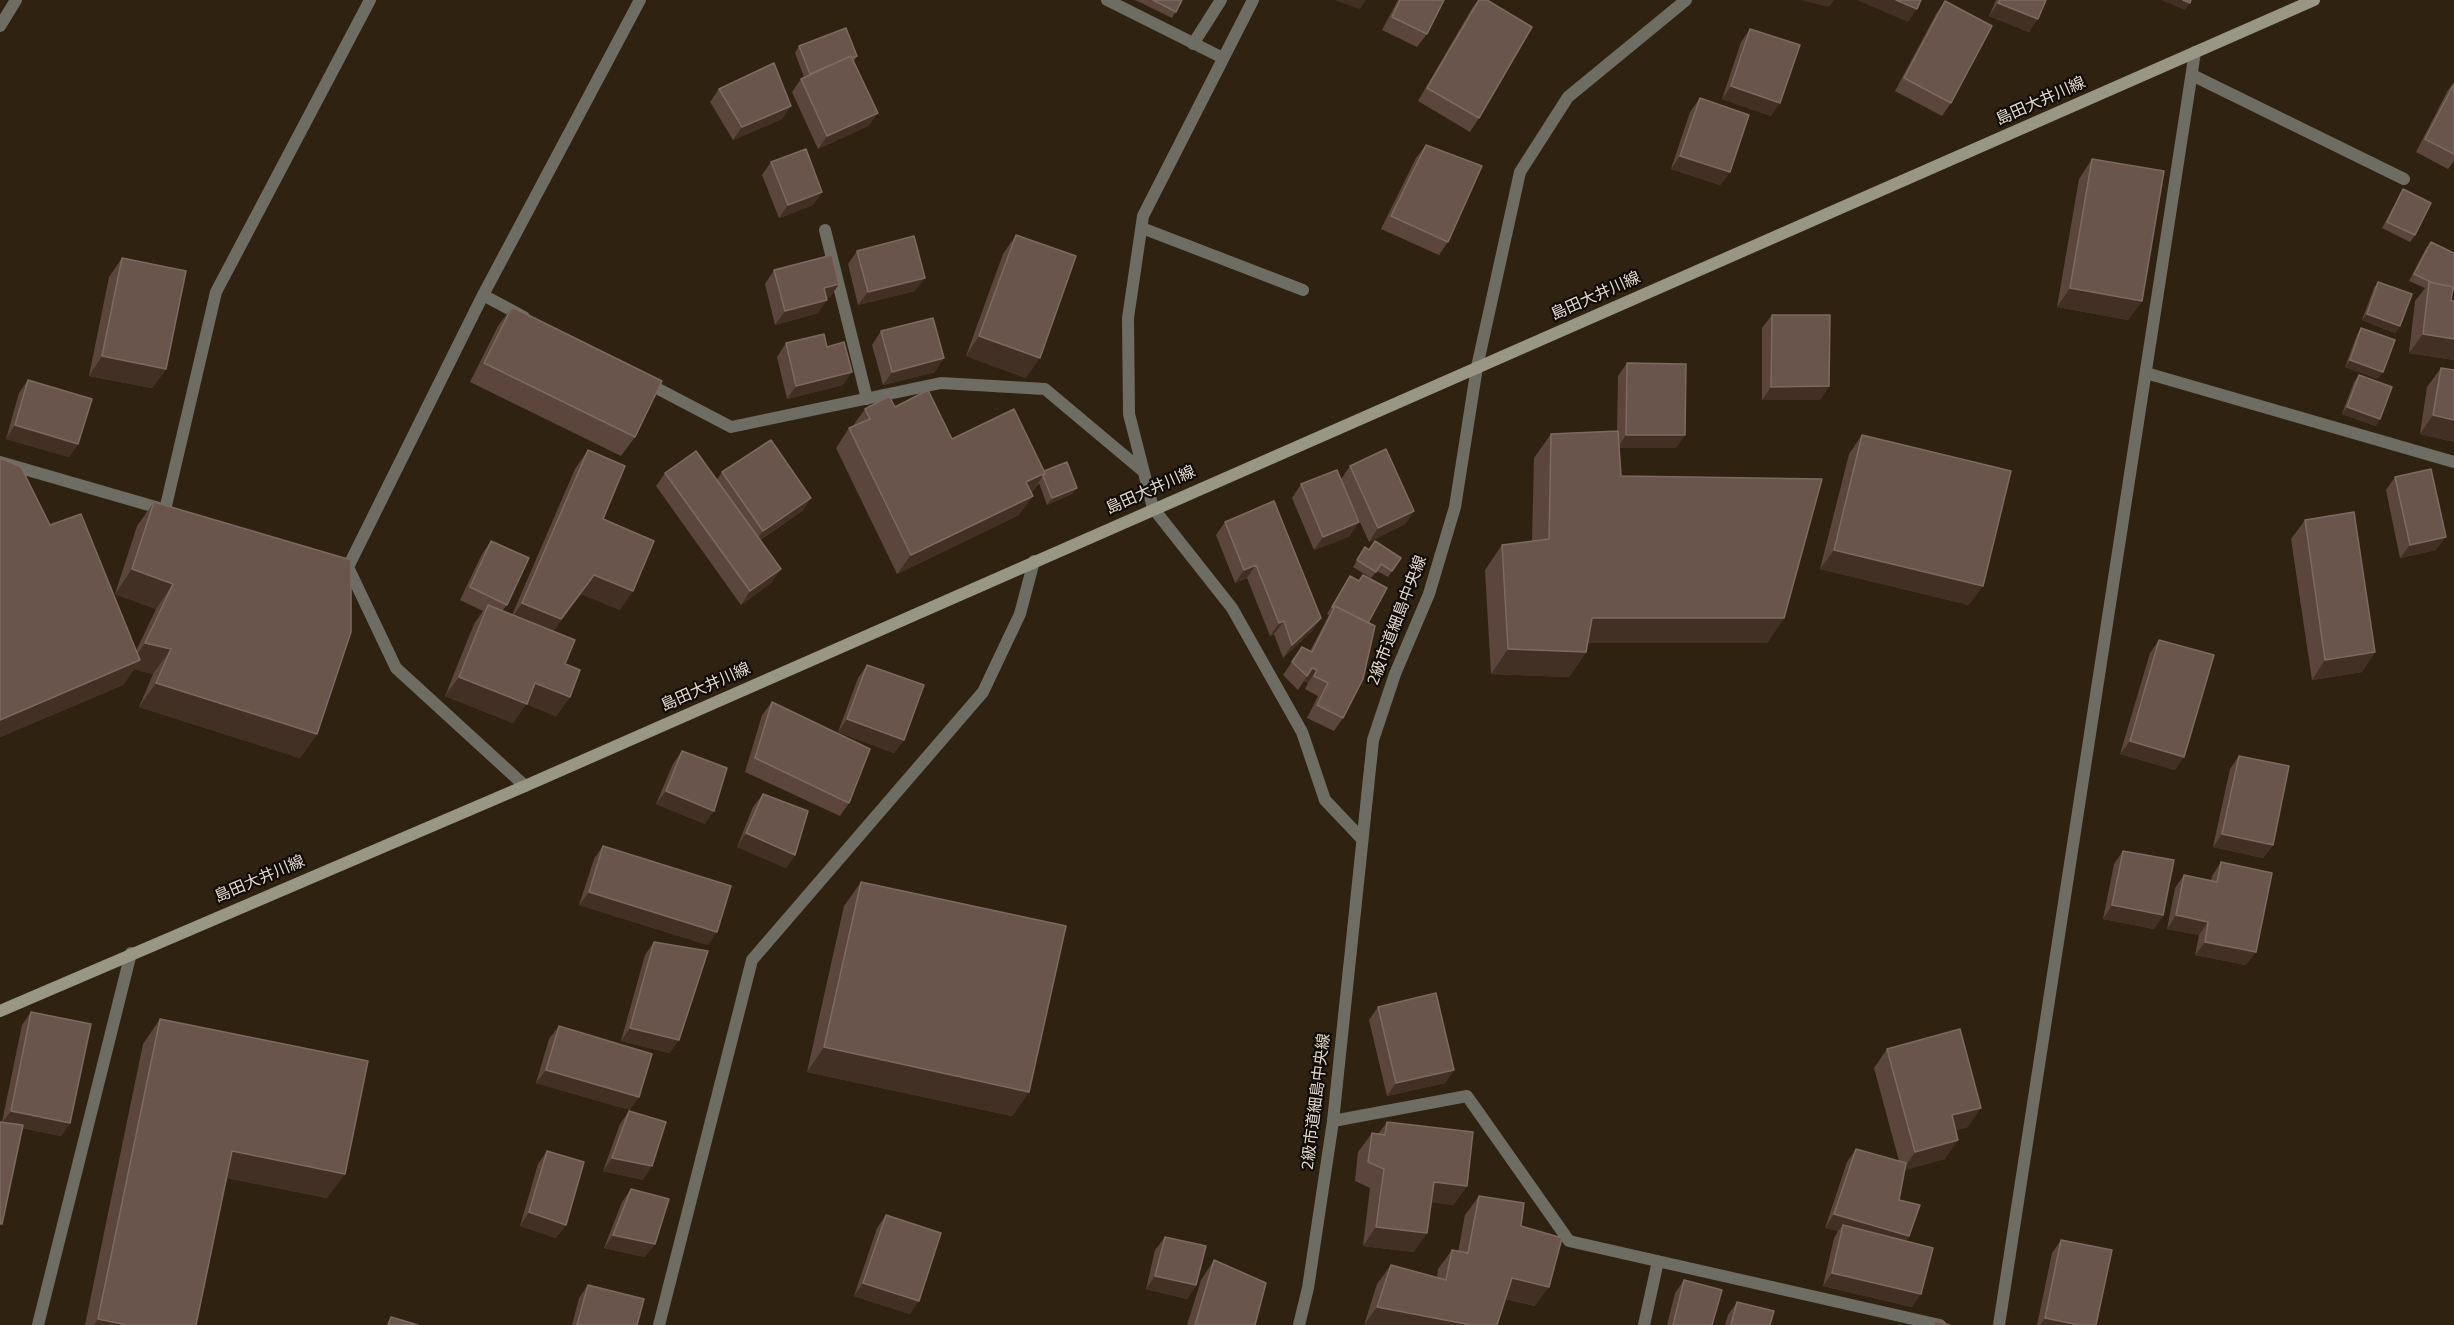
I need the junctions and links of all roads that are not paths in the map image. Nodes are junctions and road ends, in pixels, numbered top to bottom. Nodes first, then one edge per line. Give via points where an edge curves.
1 (16, 0) edge
2 (370, 0) edge
3 (640, 0) edge
4 (1107, 0) edge
5 (1221, 0) edge
6 (1252, 0) edge
7 (1686, 0) edge
8 (2314, 0) edge
9 (0, 26) edge
10 (1193, 44) junction
11 (2195, 52) junction
12 (1223, 58) junction
13 (2192, 75) junction
14 (2404, 179) dead end
15 (1142, 228) junction
16 (825, 230) dead end
17 (1303, 290) dead end
18 (483, 295) junction
19 (534, 323) edge
20 (1477, 367) junction
21 (2146, 373) junction
22 (638, 378) edge
23 (867, 399) junction
24 (0, 462) edge
25 (2454, 462) edge
26 (1144, 472) junction
27 (1153, 508) junction
28 (325, 560) edge
29 (1034, 561) junction
30 (348, 567) junction
31 (525, 786) junction
32 (1362, 839) junction
33 (131, 953) junction
34 (0, 1011) edge
35 (1333, 1121) junction
36 (1658, 1261) junction
37 (38, 1325) edge
38 (658, 1325) edge
39 (1299, 1325) edge
40 (1644, 1325) edge
41 (1940, 1325) edge
42 (1999, 1325) edge

1 - 9 street
2 - 24 street via 216,292 171,512
3 - 18 street
4 - 10 street
5 - 10 street
6 - 12 street
7 - 20 street, 2級市道細島中央線 via 1568,97 1520,172
8 - 11 main road, 島田大井川線
10 - 12 street
11 - 13 street
11 - 20 main road, 島田大井川線
12 - 15 street via 1143,216
13 - 14 street
13 - 21 street
15 - 17 street
15 - 26 street via 1128,318 1129,414
16 - 23 street
18 - 19 street
18 - 30 street
20 - 27 main road, 島田大井川線
20 - 32 street, 2級市道細島中央線 via 1455,507 1429,594 1372,740
21 - 25 street
21 - 42 street
22 - 23 street via 731,427
23 - 26 street via 941,383 1045,389
26 - 27 street
27 - 29 main road, 島田大井川線
27 - 32 street via 1232,608 1302,732 1325,800
28 - 30 street
29 - 31 main road, 島田大井川線
29 - 38 street via 1020,614 983,692 752,960
30 - 31 street via 396,668
31 - 33 main road, 島田大井川線
32 - 35 street, 2級市道細島中央線
33 - 34 main road, 島田大井川線
33 - 37 street
35 - 36 street via 1467,1096 1569,1241
35 - 39 street, 2級市道細島中央線
36 - 40 street
36 - 41 street

